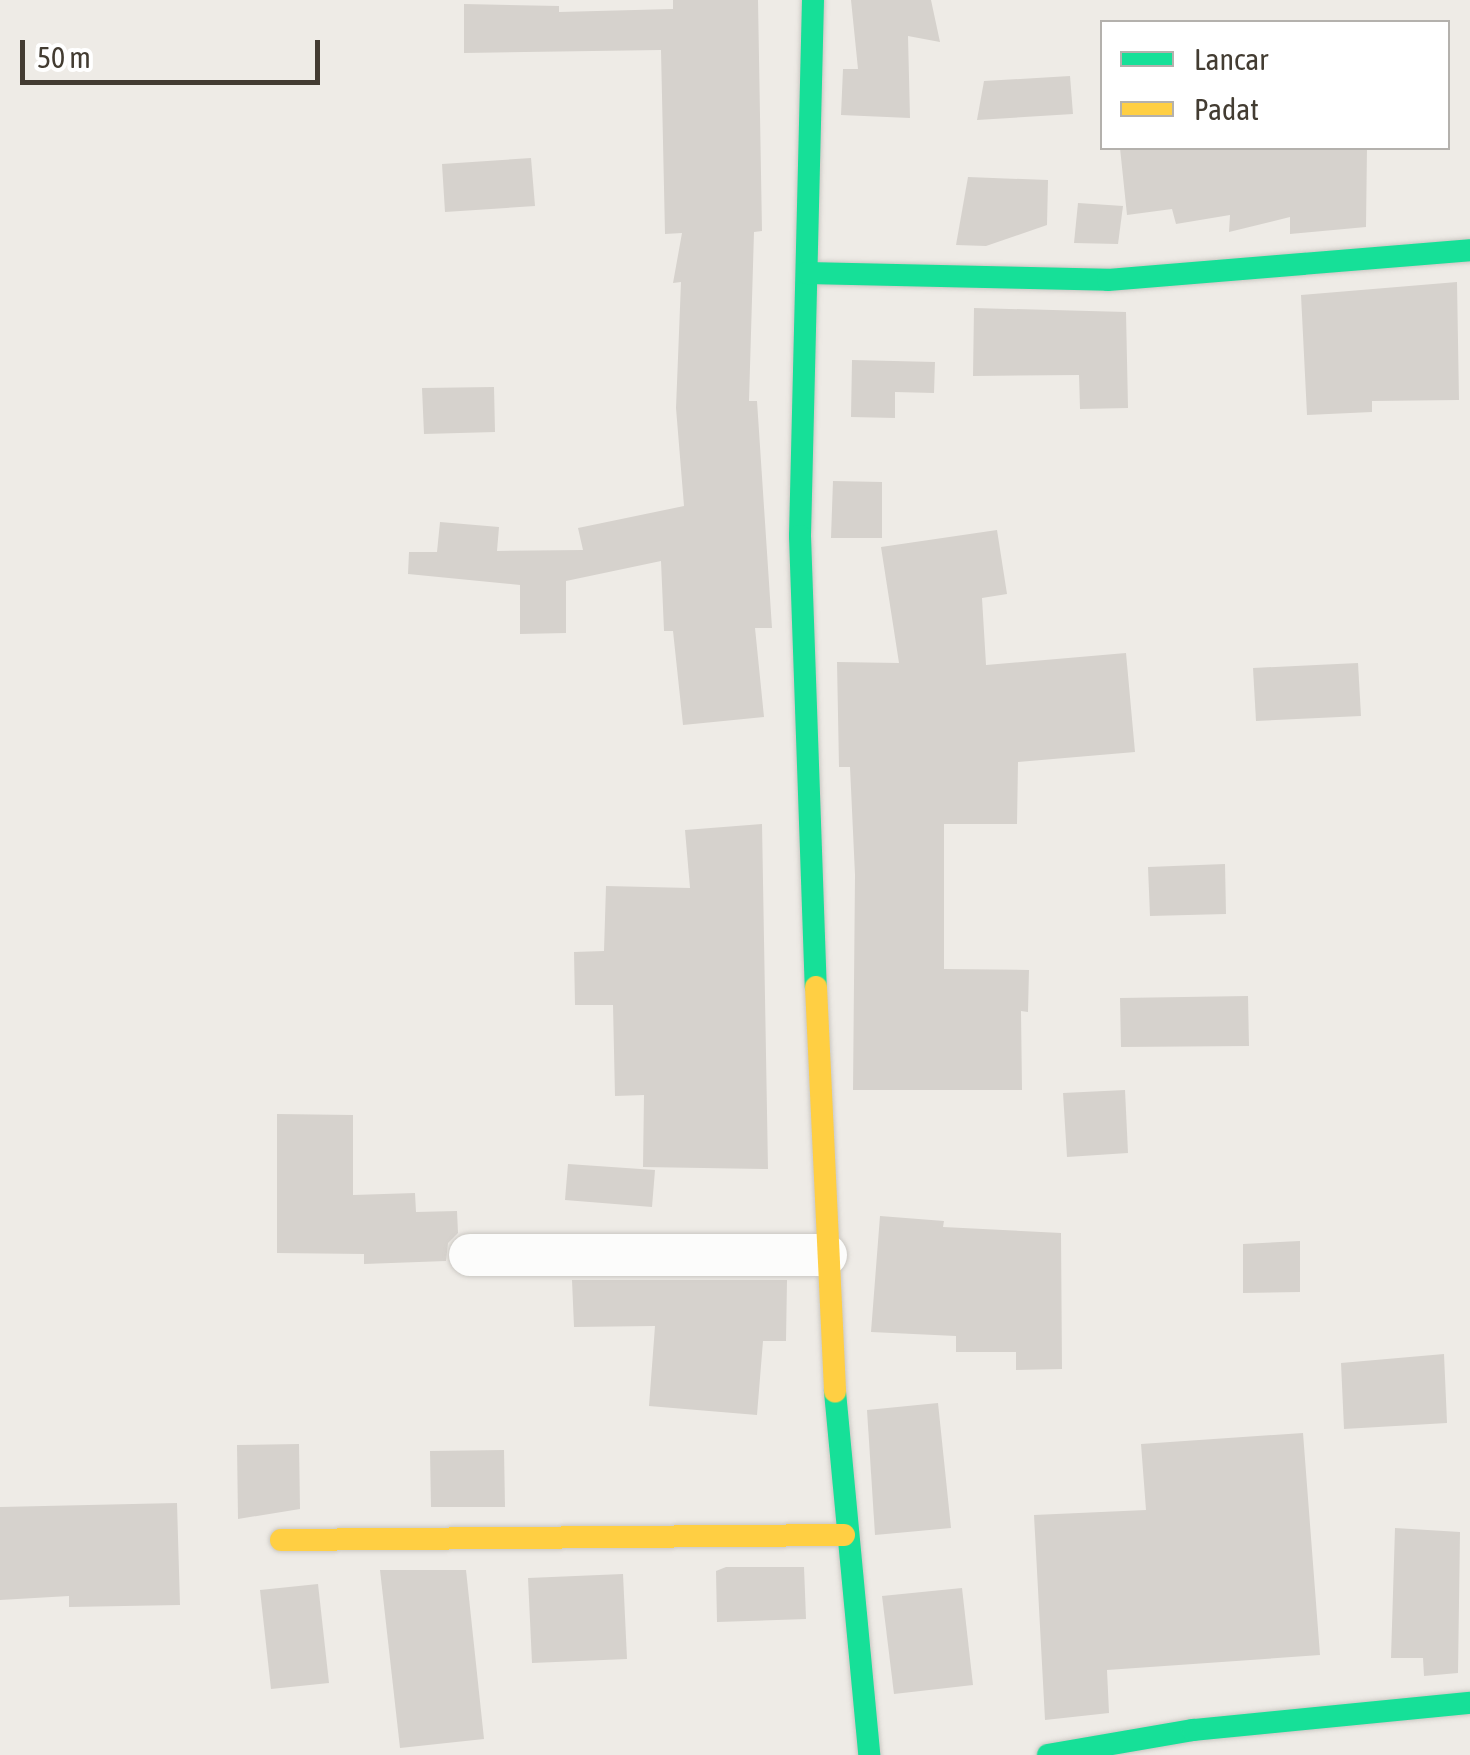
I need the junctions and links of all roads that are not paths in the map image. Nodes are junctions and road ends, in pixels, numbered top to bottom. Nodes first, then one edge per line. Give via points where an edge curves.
1 (813, 0) edge
2 (1470, 250) edge
3 (807, 273) junction
4 (470, 1254) dead end
5 (826, 1254) junction
6 (844, 1535) junction
7 (281, 1540) dead end
8 (1470, 1703) edge
9 (869, 1755) edge
10 (1048, 1755) edge

1 - 3 street
2 - 3 street via 1108,280
3 - 5 street via 800,536
4 - 5 street
5 - 6 street
6 - 7 street
6 - 9 street
8 - 10 street via 1193,1730

